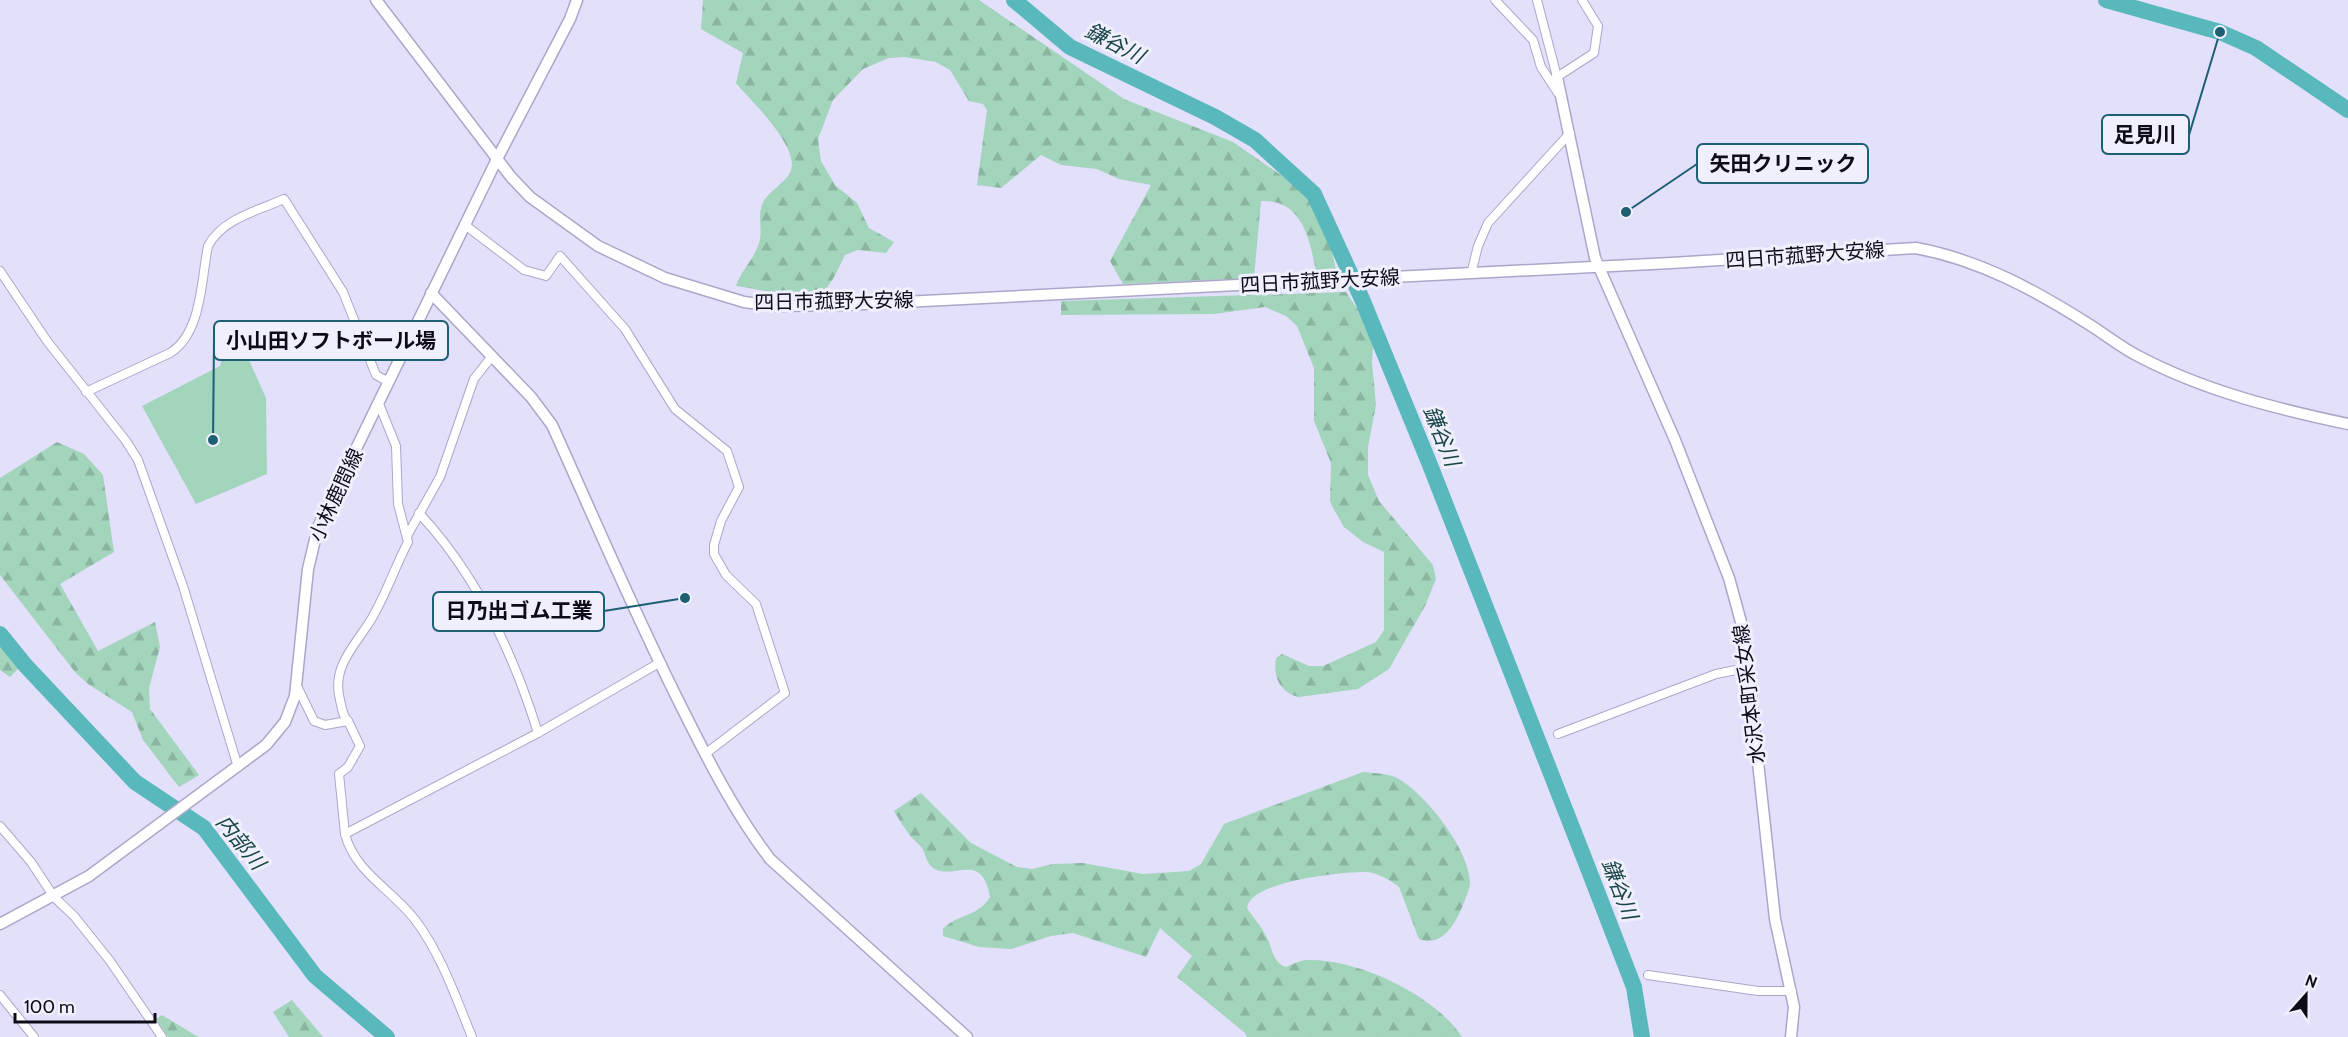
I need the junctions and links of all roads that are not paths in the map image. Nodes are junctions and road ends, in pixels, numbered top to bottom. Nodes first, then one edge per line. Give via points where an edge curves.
1 (376, 0) edge
2 (576, 0) edge
3 (1495, 0) edge
4 (1537, 0) edge
5 (1582, 0) edge
6 (1557, 77) junction
7 (1562, 99) junction
8 (1570, 133) junction
9 (497, 159) junction
10 (465, 225) junction
11 (1601, 267) junction
12 (0, 271) edge
13 (1471, 274) junction
14 (431, 293) junction
15 (492, 356) junction
16 (389, 382) junction
17 (86, 392) junction
18 (379, 404) junction
19 (2348, 424) edge
20 (419, 513) junction
21 (407, 536) junction
22 (659, 663) junction
23 (1746, 668) junction
24 (296, 684) junction
25 (348, 721) junction
26 (538, 733) junction
27 (1558, 734) dead end
28 (705, 754) junction
29 (238, 766) junction
30 (0, 826) edge
31 (345, 834) junction
32 (54, 897) junction
33 (0, 924) edge
34 (1648, 975) dead end
35 (1792, 991) junction
36 (0, 994) edge
37 (34, 1037) edge
38 (162, 1037) edge
39 (472, 1037) edge
40 (967, 1037) edge
41 (1791, 1037) edge

1 - 9 main road, 四日市菰野大安線
2 - 9 main road, 小林鹿間線 via 570,19
3 - 7 street via 1533,39 1541,67
4 - 6 street
5 - 6 street via 1599,26 1594,53
6 - 7 main road, 水沢本町采女線
7 - 8 main road, 水沢本町采女線
8 - 11 main road, 水沢本町采女線 via 1595,258
8 - 13 street via 1488,223
9 - 10 main road, 小林鹿間線
9 - 13 main road, 四日市菰野大安線 via 530,197 616,256 665,278 758,305 844,305
10 - 14 main road, 小林鹿間線
10 - 28 street via 524,270 546,276 560,256 625,329 675,409 727,451 740,488 721,521 714,554 726,574 756,604 785,693
11 - 13 main road, 四日市菰野大安線
11 - 19 main road, 四日市菰野大安線 via 1899,248 1948,254 1988,268 2177,375 2238,397
11 - 23 main road, 水沢本町采女線 via 1729,578 1744,633
12 - 17 street
14 - 15 main road
14 - 16 main road, 小林鹿間線
15 - 20 street via 474,379 440,477
15 - 22 main road via 531,396 552,425
16 - 17 street via 376,375 343,292 284,199 225,225 213,237 193,325 182,345
16 - 18 main road, 小林鹿間線
17 - 29 street via 126,441 148,483
18 - 21 street via 396,446 398,504
18 - 24 main road, 小林鹿間線 via 318,527 308,569
20 - 21 street
20 - 26 street via 471,577 523,683
21 - 25 street via 408,542 372,618 354,642 339,674 337,689
22 - 26 street
22 - 28 main road
23 - 27 street via 1716,674
23 - 35 main road, 水沢本町采女線 via 1775,919
24 - 25 street via 314,721 325,725
24 - 29 main road, 小林鹿間線 via 291,709 277,735
25 - 31 street via 360,746 339,774
26 - 31 street
28 - 40 main road via 771,859
29 - 32 main road, 小林鹿間線 via 89,876
30 - 32 street
31 - 39 street via 358,864 399,902 435,949
32 - 33 main road, 小林鹿間線
32 - 38 street via 110,961
34 - 35 street via 1767,992
35 - 41 main road, 水沢本町采女線
36 - 37 street

